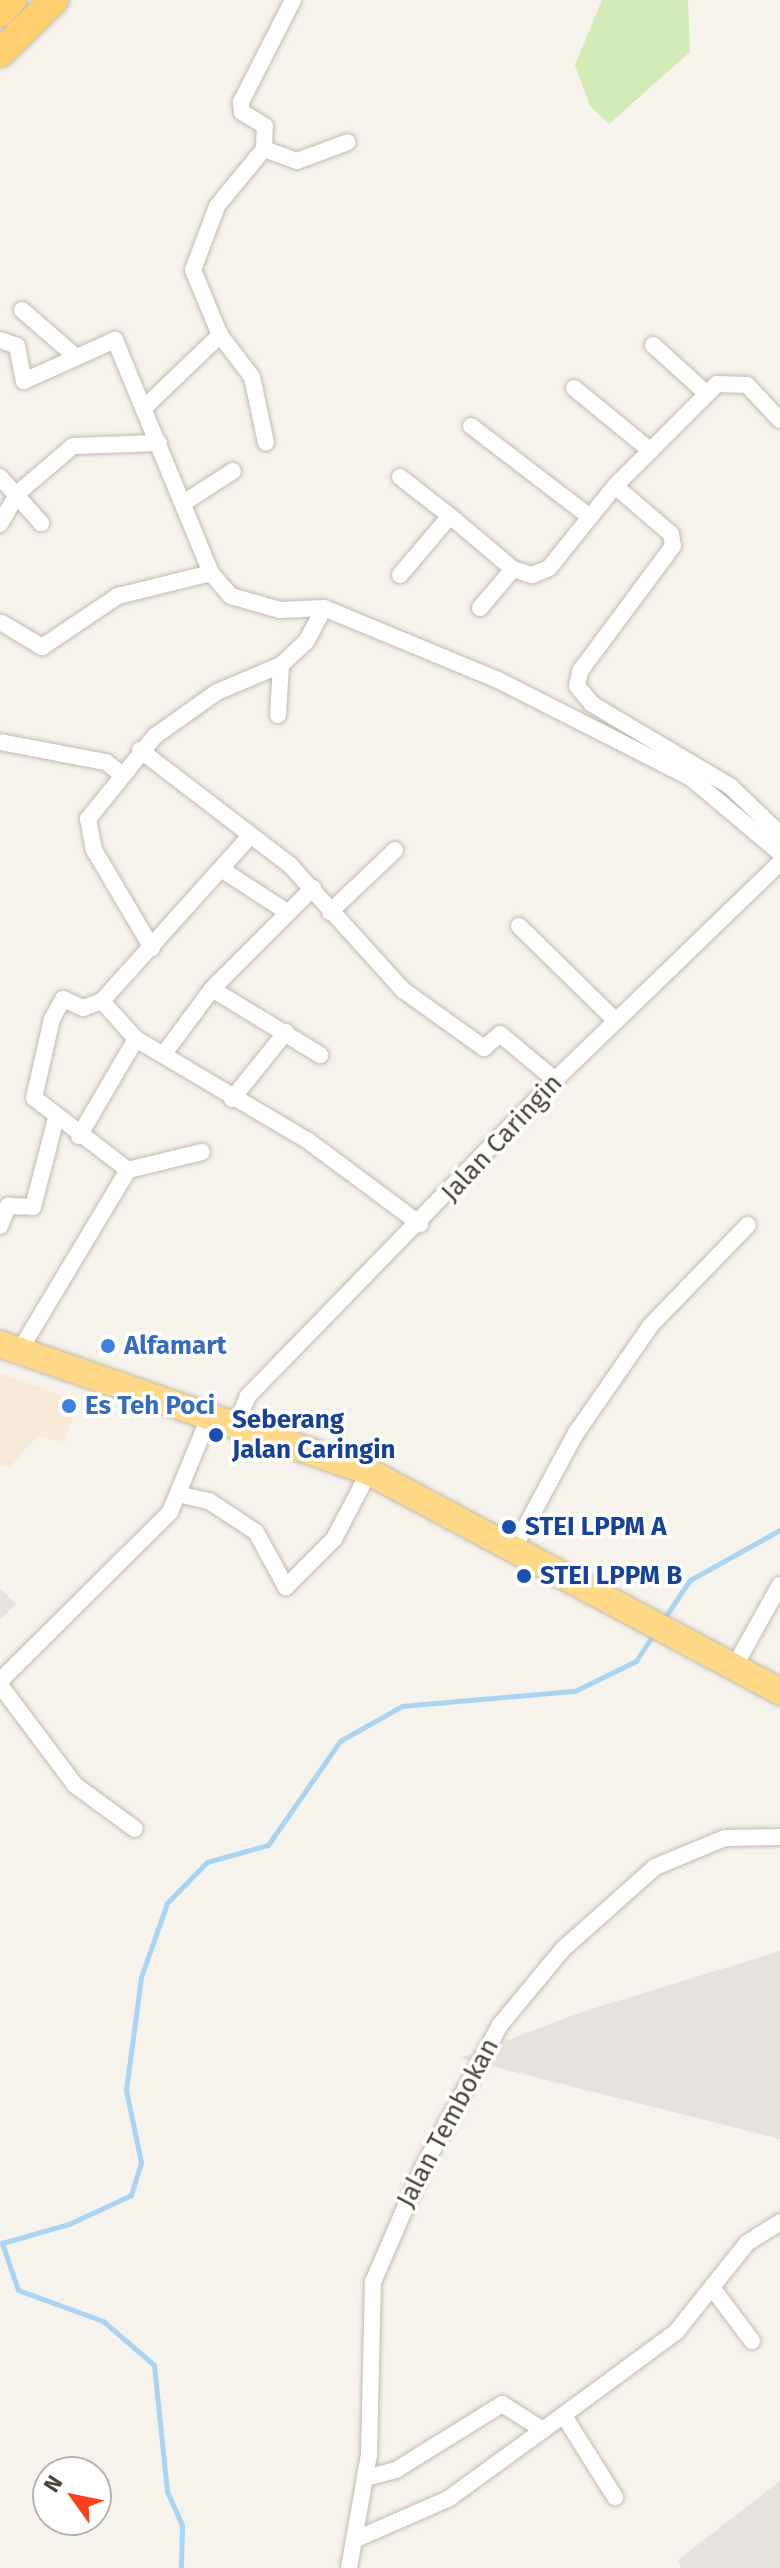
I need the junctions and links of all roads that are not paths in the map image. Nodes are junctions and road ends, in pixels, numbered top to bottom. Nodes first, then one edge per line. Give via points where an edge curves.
1 (12, 0) edge
2 (54, 0) edge
3 (293, 0) edge
4 (0, 13) edge
5 (0, 53) edge
6 (348, 142) dead end
7 (264, 149) junction
8 (22, 310) dead end
9 (220, 335) junction
10 (0, 340) edge
11 (653, 345) dead end
12 (74, 355) junction
13 (574, 388) dead end
14 (706, 393) junction
15 (146, 406) junction
16 (780, 420) edge
17 (471, 426) dead end
18 (159, 443) junction
19 (266, 443) dead end
20 (651, 451) junction
21 (233, 471) dead end
22 (0, 477) edge
23 (400, 477) dead end
24 (615, 486) junction
25 (18, 493) junction
26 (185, 502) junction
27 (450, 516) junction
28 (590, 517) junction
29 (41, 523) dead end
30 (0, 524) edge
31 (513, 569) junction
32 (211, 573) junction
33 (400, 575) dead end
34 (324, 608) junction
35 (480, 608) dead end
36 (1, 623) edge
37 (281, 665) junction
38 (592, 704) junction
39 (278, 715) dead end
40 (581, 722) junction
41 (0, 742) edge
42 (140, 750) junction
43 (120, 773) junction
44 (780, 834) edge
45 (248, 838) junction
46 (395, 850) dead end
47 (780, 853) edge
48 (780, 863) edge
49 (221, 869) junction
50 (313, 888) junction
51 (287, 912) junction
52 (330, 912) junction
53 (519, 926) dead end
54 (152, 948) junction
55 (212, 989) junction
56 (102, 1001) junction
57 (616, 1021) junction
58 (286, 1032) junction
59 (136, 1039) junction
60 (163, 1055) junction
61 (320, 1055) dead end
62 (555, 1080) junction
63 (232, 1099) junction
64 (56, 1118) junction
65 (79, 1136) junction
66 (202, 1152) dead end
67 (128, 1170) junction
68 (420, 1224) junction
69 (748, 1225) dead end
70 (0, 1226) edge
71 (10, 1347) edge
72 (211, 1413) junction
73 (237, 1423) junction
74 (369, 1472) junction
75 (182, 1495) junction
76 (514, 1548) junction
77 (780, 1585) edge
78 (733, 1669) junction
79 (0, 1683) edge
80 (780, 1691) edge
81 (135, 1829) dead end
82 (780, 1837) edge
83 (780, 2222) edge
84 (713, 2289) junction
85 (752, 2341) dead end
86 (564, 2416) junction
87 (543, 2430) junction
88 (375, 2476) junction
89 (615, 2497) dead end
90 (354, 2540) junction
91 (349, 2568) edge

1 - 4 highway
2 - 5 highway
3 - 7 street via 241,102 242,112 265,126
6 - 7 street via 297,161
7 - 9 street via 217,206 193,270
8 - 12 street
9 - 15 street
9 - 19 street via 252,377
10 - 12 street via 17,346 24,381
11 - 14 street
12 - 15 street via 115,340
13 - 20 street
14 - 16 street via 732,381 747,385
14 - 20 street
15 - 18 street
17 - 28 street
18 - 25 street via 73,446
18 - 26 street
20 - 24 street
21 - 26 street
22 - 25 street
23 - 27 street
24 - 28 street
24 - 38 street via 671,534 673,546 580,671 577,686
25 - 29 street
25 - 30 street
26 - 32 street
27 - 31 street
27 - 33 street
28 - 31 street via 549,568 532,575
31 - 35 street
32 - 34 street via 231,596 257,604
32 - 36 street via 118,596 42,647
34 - 37 street via 306,642
34 - 40 street
37 - 39 street
37 - 42 street via 217,692
38 - 40 street
38 - 44 street via 670,745
40 - 47 street via 691,778
41 - 43 street via 106,762
42 - 43 street
42 - 45 street
43 - 54 street via 92,811 88,831
45 - 49 street
45 - 50 street
46 - 52 street
48 - 57 street, Jalan Caringin
49 - 51 street
49 - 54 street
50 - 51 street
50 - 52 street
51 - 55 street
52 - 62 street via 376,968 447,1022 484,1048 500,1034
53 - 57 street
54 - 56 street
55 - 58 street
55 - 60 street
56 - 59 street
56 - 64 street via 83,1008 63,999 52,1019 34,1098
57 - 62 street, Jalan Caringin
58 - 61 street
58 - 63 street
59 - 60 street
59 - 65 street
60 - 63 street
62 - 68 street, Jalan Caringin
63 - 68 street via 307,1140
64 - 65 street
64 - 70 street via 33,1207 8,1206
65 - 67 street
66 - 67 street
67 - 71 street
68 - 73 street, Jalan Caringin via 248,1396
69 - 76 street via 651,1325 576,1433
71 - 72 highway
72 - 73 highway
72 - 75 street
73 - 74 highway
74 - 75 street via 334,1539 286,1587 256,1532 209,1501
74 - 76 highway
75 - 79 street
76 - 78 highway
77 - 78 street
78 - 80 highway
79 - 81 street via 75,1785
82 - 88 street, Jalan Tembokan via 725,1838 655,1867 612,1899 500,2025 383,2247 368,2316
83 - 84 street via 747,2243
84 - 85 street
84 - 86 street via 676,2332
86 - 87 street
86 - 89 street
87 - 88 street via 496,2405
87 - 90 street via 448,2499
88 - 90 street, Jalan Tembokan
90 - 91 street, Jalan Tembokan

